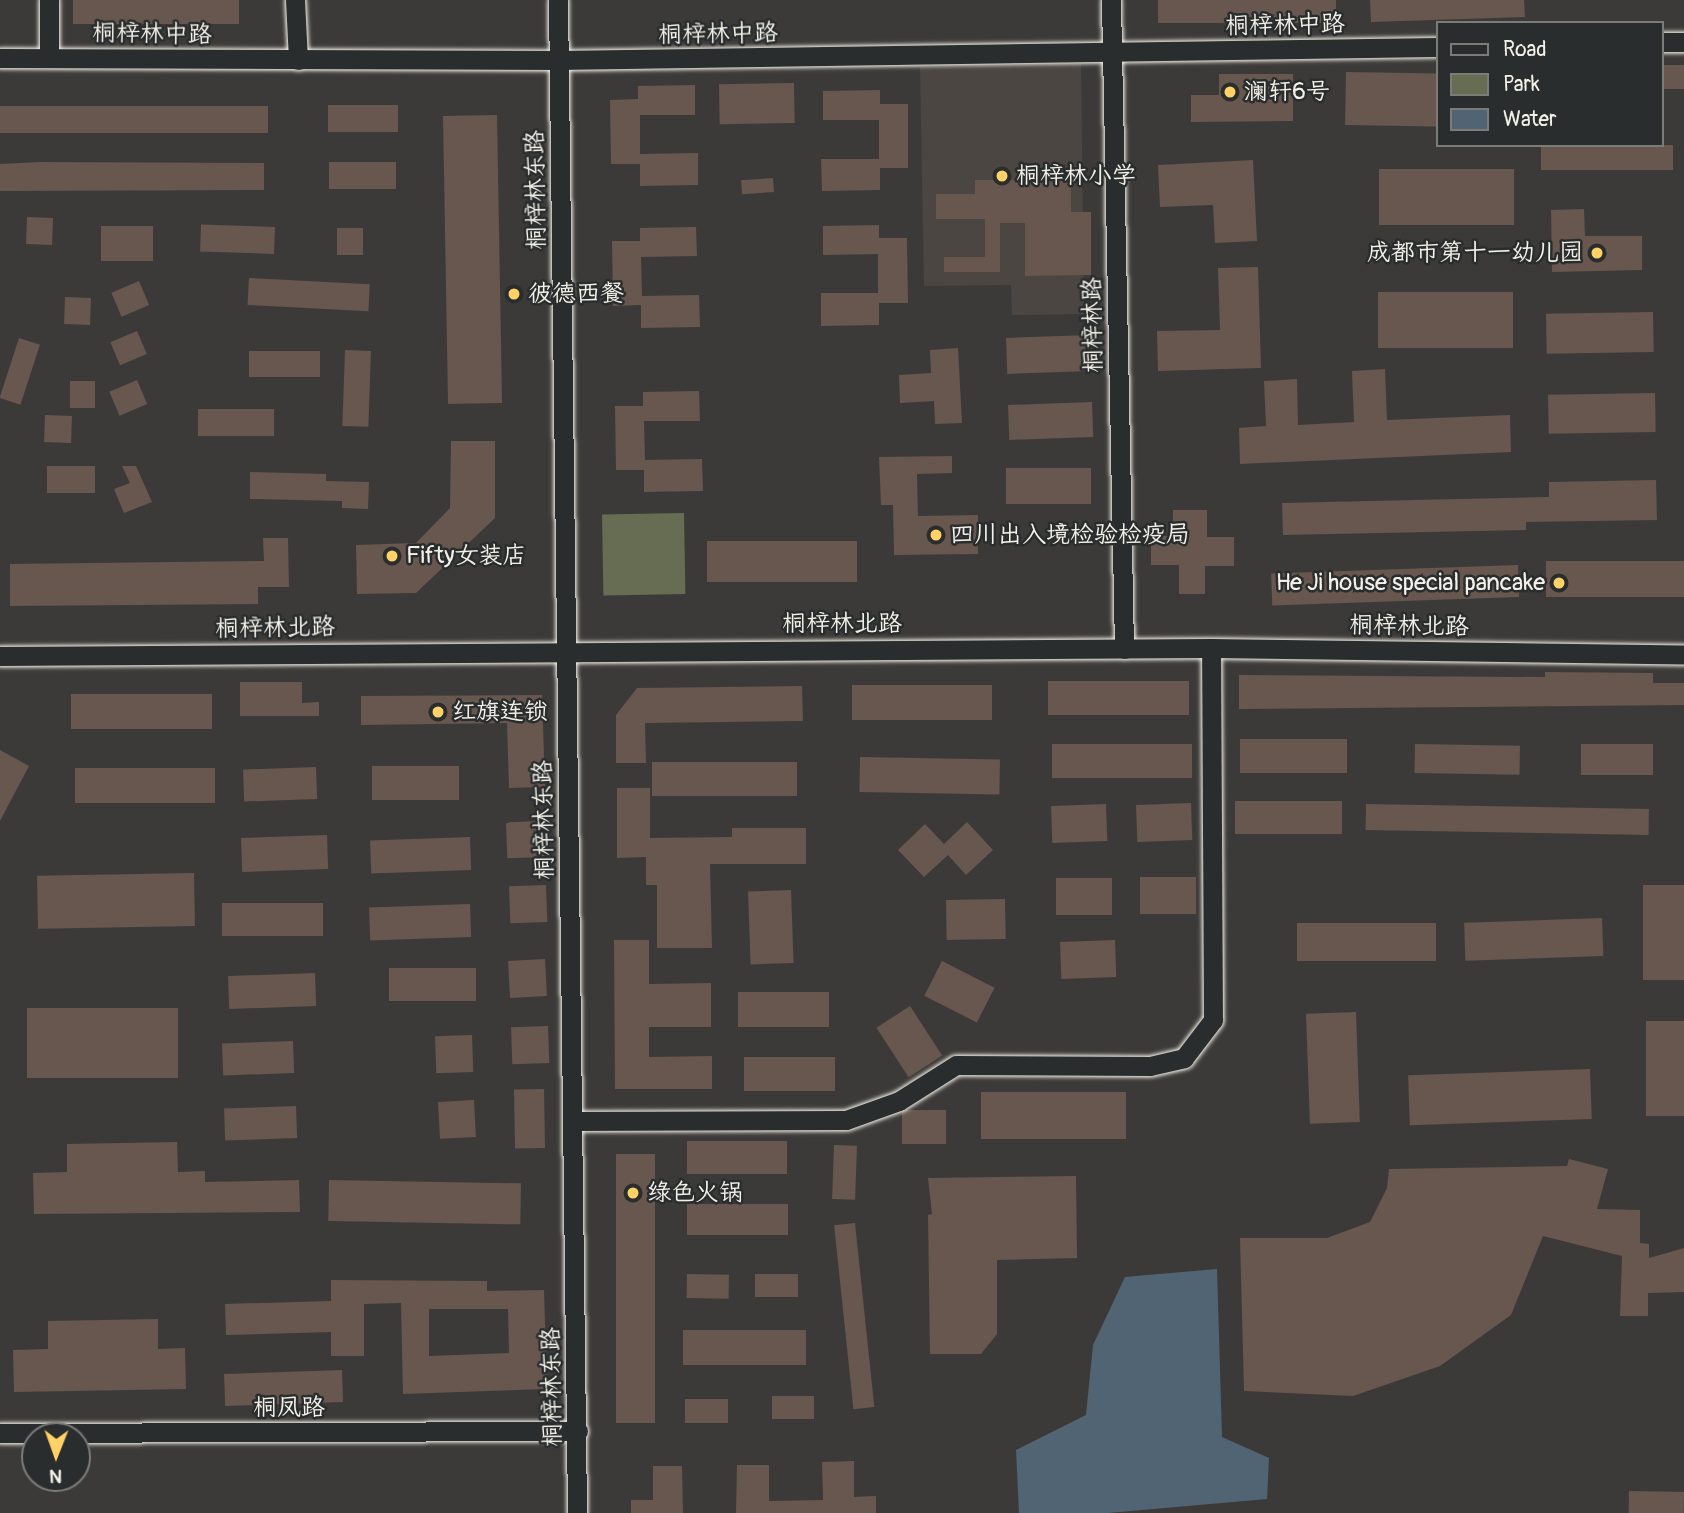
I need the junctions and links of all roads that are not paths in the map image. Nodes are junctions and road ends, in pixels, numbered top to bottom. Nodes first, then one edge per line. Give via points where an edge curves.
1 (49, 0) edge
2 (295, 0) edge
3 (558, 0) edge
4 (1111, 0) edge
5 (1663, 42) edge
6 (1684, 42) edge
7 (1436, 47) edge
8 (1112, 53) junction
9 (0, 58) edge
10 (49, 58) junction
11 (298, 60) junction
12 (558, 60) junction
13 (1211, 648) junction
14 (566, 649) junction
15 (1125, 649) junction
16 (1684, 655) edge
17 (0, 656) edge
18 (573, 1121) junction
19 (578, 1431) junction
20 (0, 1433) edge
21 (577, 1513) edge

1 - 10 street
2 - 11 street
3 - 12 street, 桐梓林东路
4 - 8 street, 桐梓林路
5 - 6 street
7 - 8 street, 桐梓林中路
8 - 12 street, 桐梓林中路
8 - 15 street, 桐梓林路
9 - 10 street, 桐梓林中路
10 - 11 street, 桐梓林中路
11 - 12 street, 桐梓林中路
12 - 14 street, 桐梓林东路
13 - 15 street, 桐梓林北路
13 - 16 street, 桐梓林北路
13 - 18 street via 1213,1020 1184,1058 1150,1066 956,1065 899,1101 846,1120
14 - 15 street, 桐梓林北路
14 - 17 street, 桐梓林北路
14 - 18 street, 桐梓林东路
18 - 19 street, 桐梓林东路
19 - 20 street, 桐凤路
19 - 21 street, 桐梓林东路

